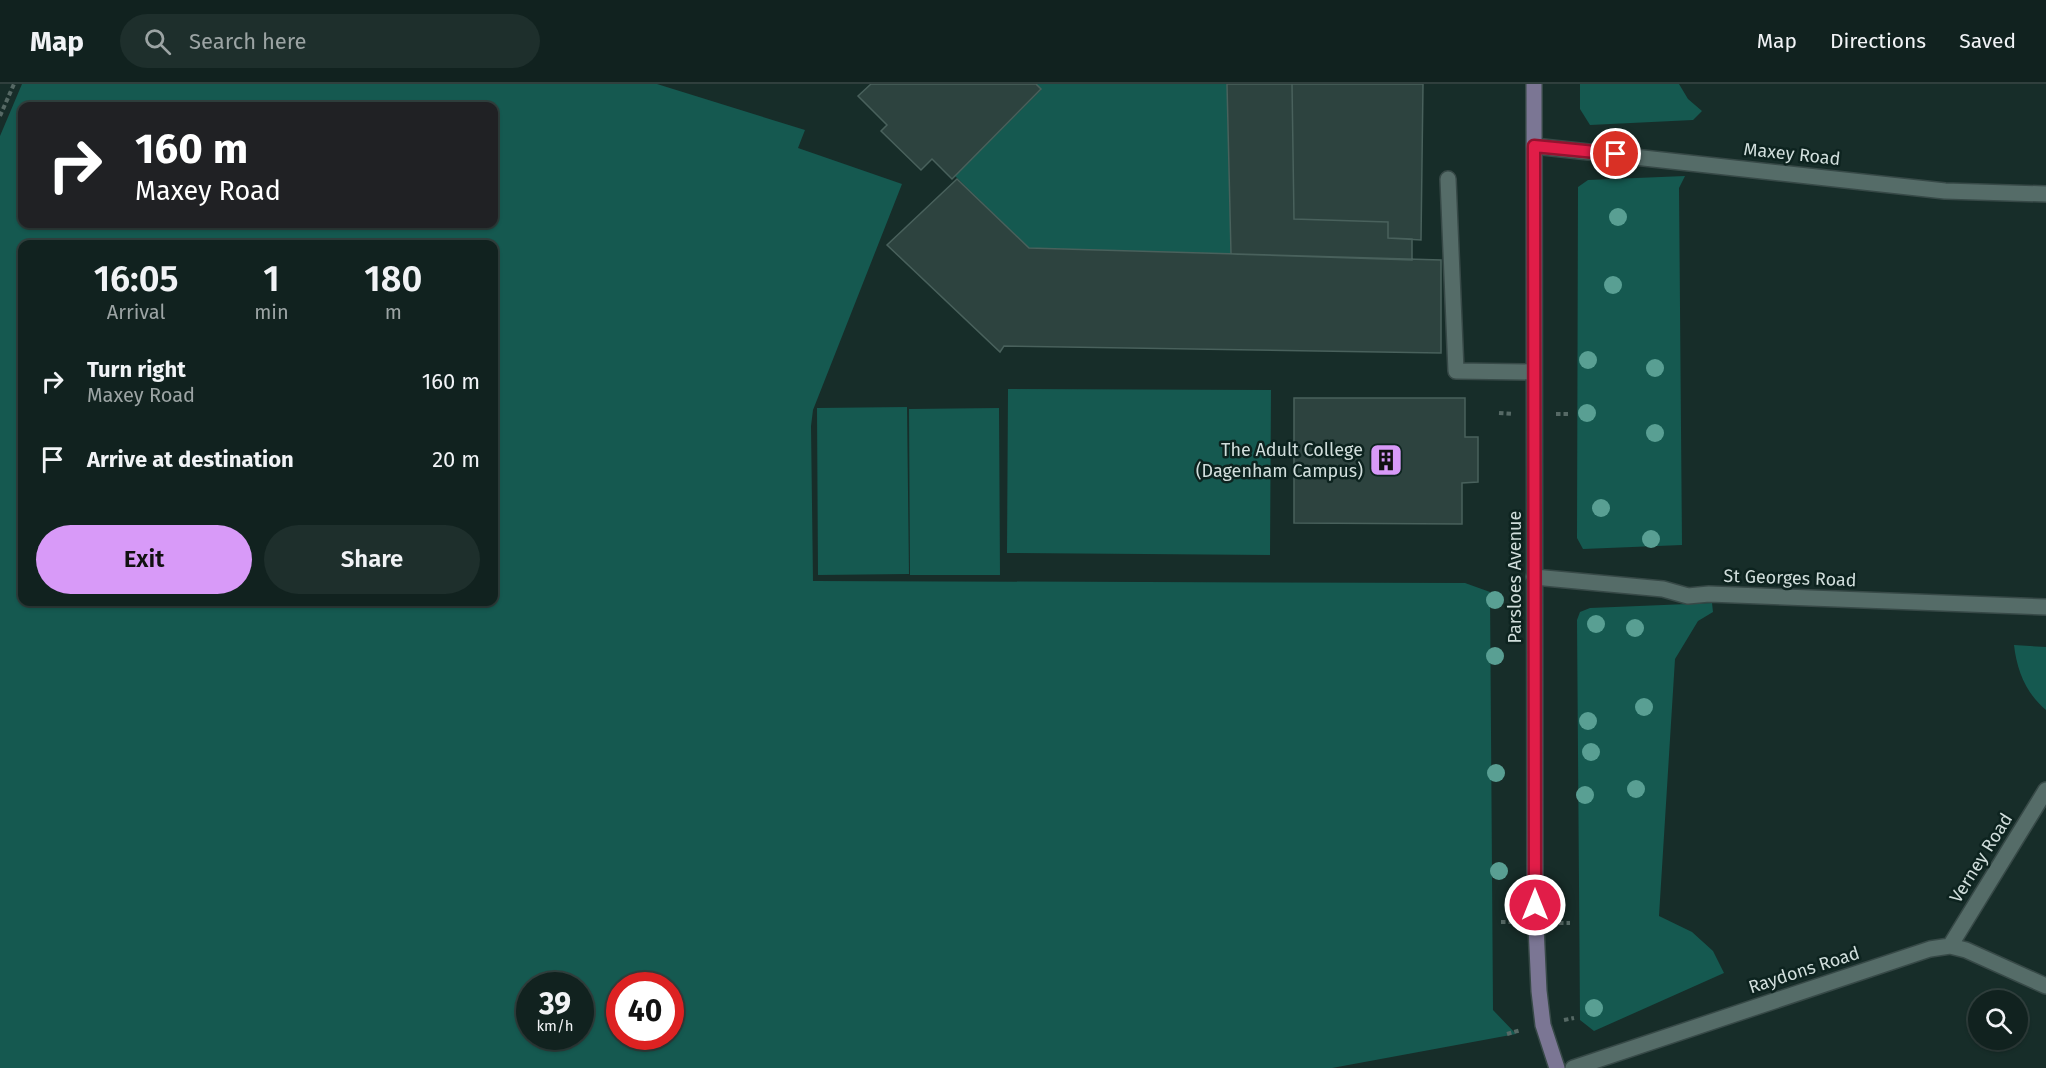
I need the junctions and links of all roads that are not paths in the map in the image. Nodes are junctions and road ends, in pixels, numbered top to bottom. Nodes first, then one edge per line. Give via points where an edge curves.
1 (1534, 84) edge
2 (1534, 146) junction
3 (1448, 179) dead end
4 (2046, 194) edge
5 (1534, 372) junction
6 (1534, 577) junction
7 (2046, 608) edge
8 (2046, 790) edge
9 (1950, 946) junction
10 (2046, 986) edge
11 (1557, 1068) edge
12 (1573, 1068) edge

1 - 2 street, Parsloes Avenue
2 - 4 street, Maxey Road via 1945,190
2 - 5 street, Parsloes Avenue
3 - 5 street via 1456,370
5 - 6 street, Parsloes Avenue
6 - 7 street, St Georges Road via 1663,589 1688,596
6 - 11 street, Parsloes Avenue via 1536,951 1544,1025
8 - 9 street, Verney Road
9 - 10 street
9 - 12 street, Raydons Road via 1930,949

